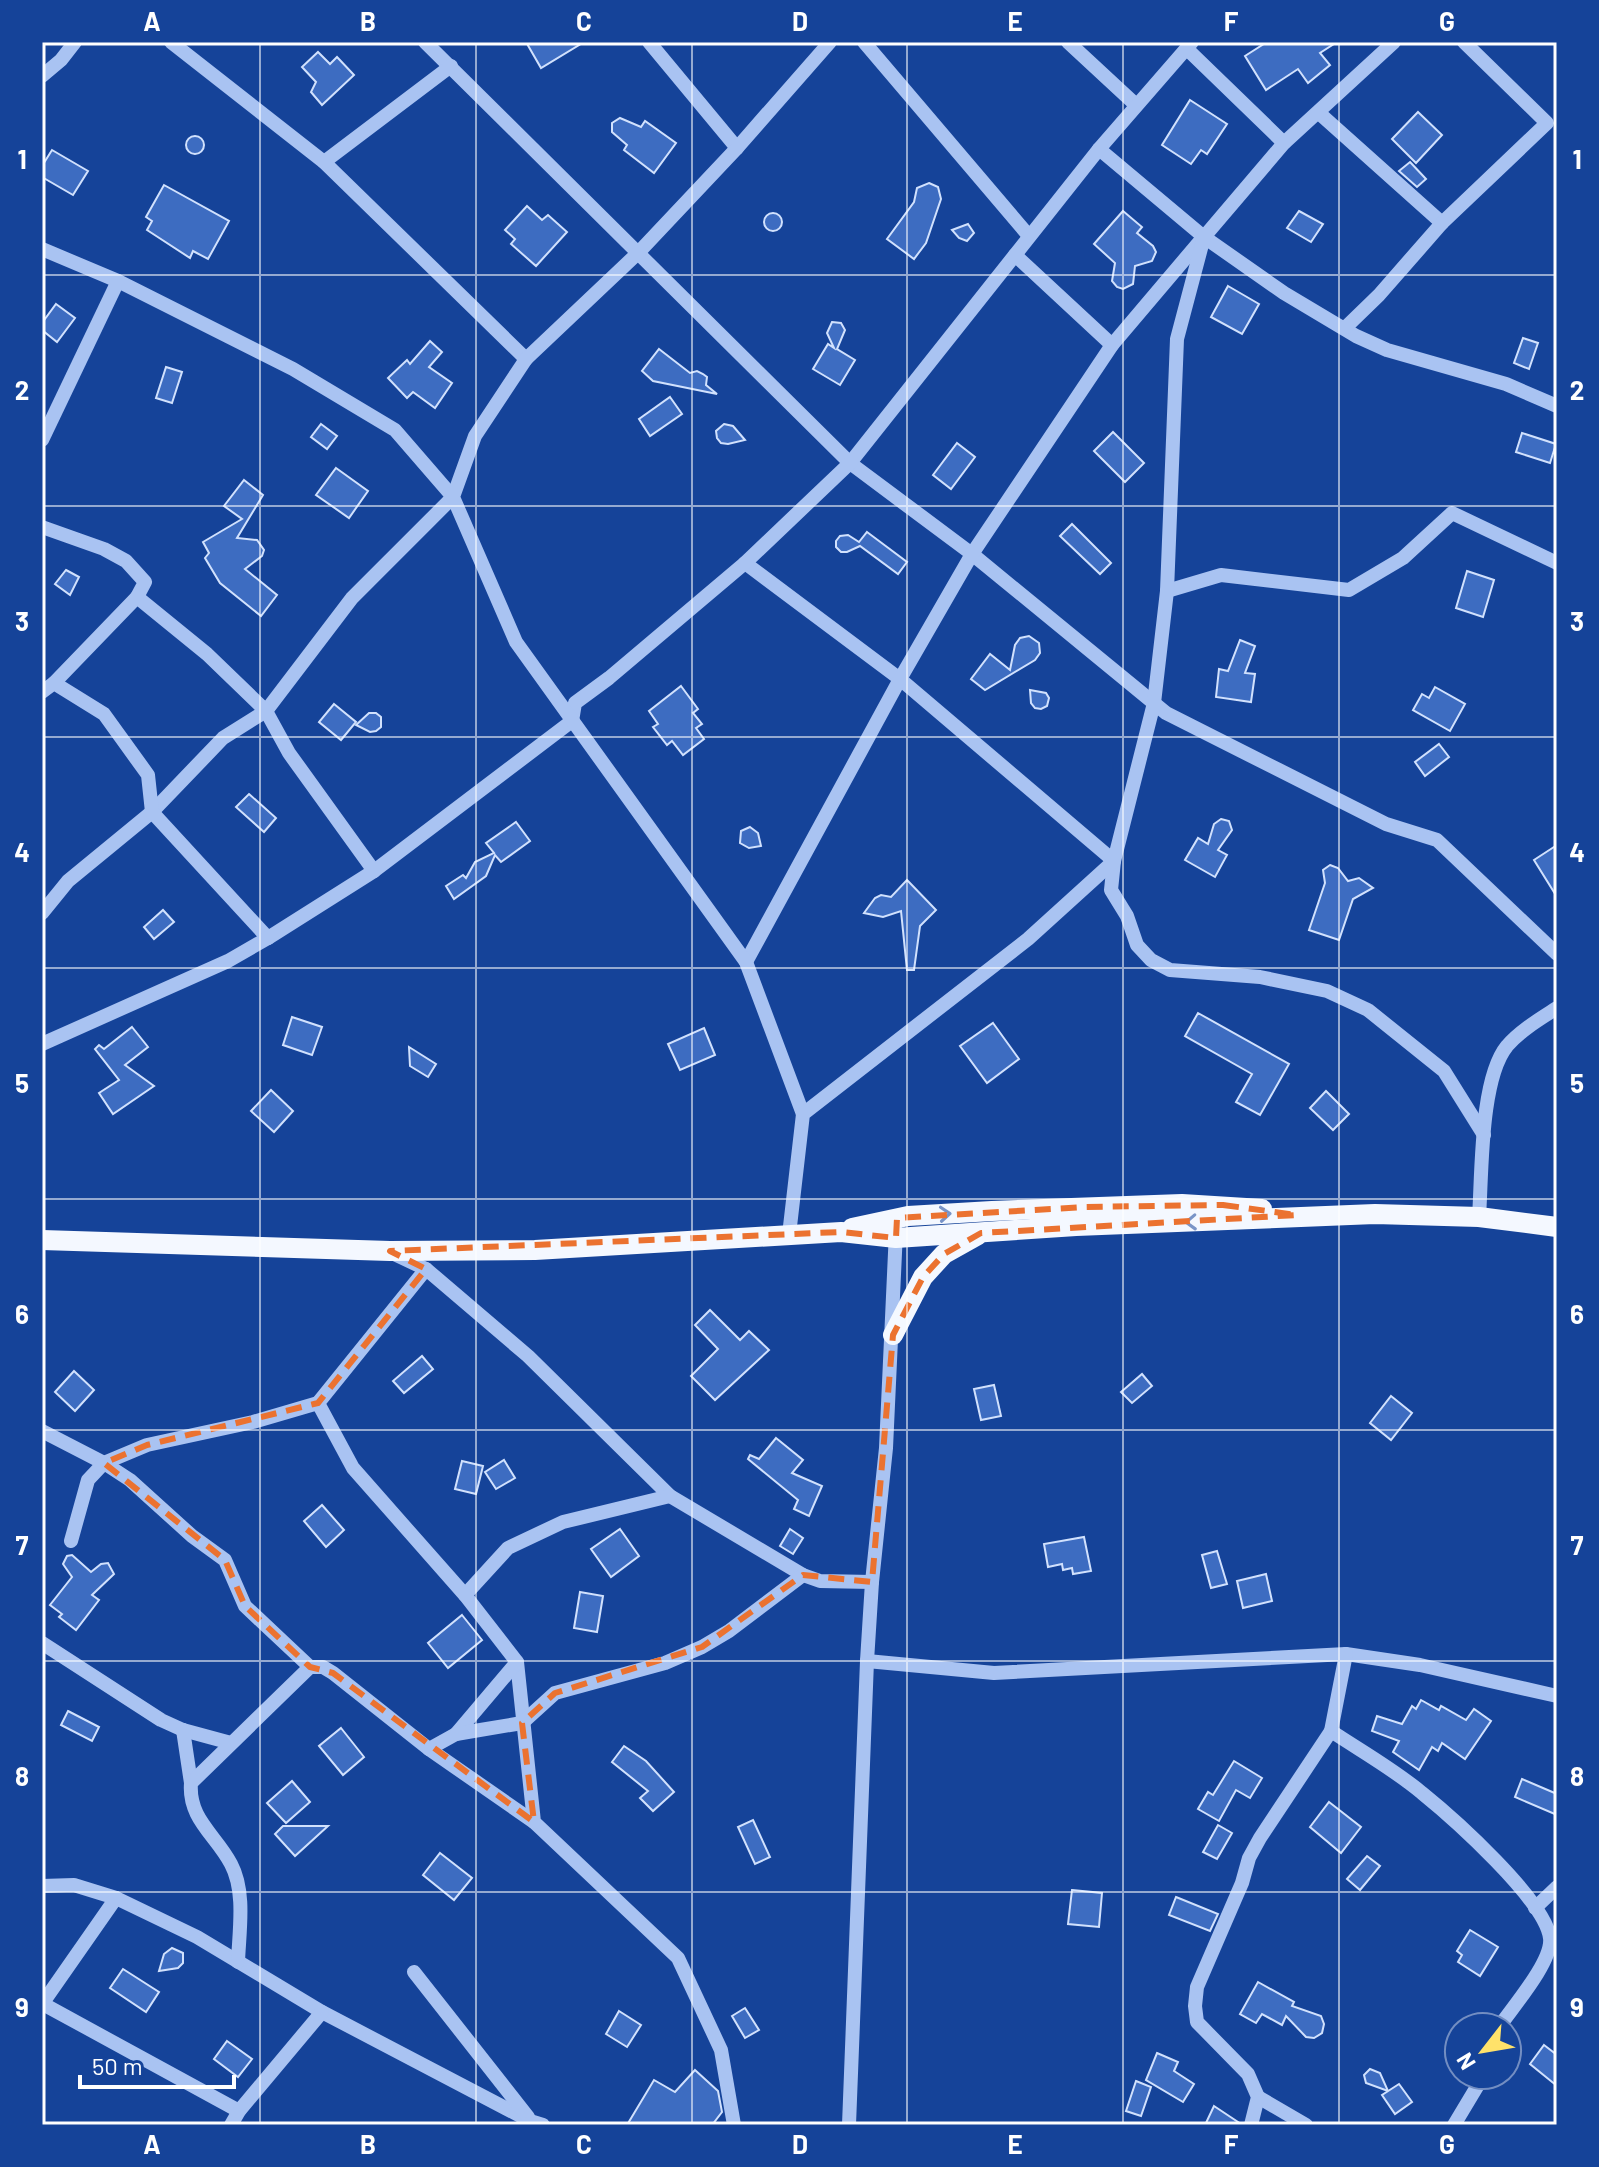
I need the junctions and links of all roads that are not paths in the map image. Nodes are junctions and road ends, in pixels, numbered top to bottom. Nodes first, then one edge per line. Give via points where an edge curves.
1 (75, 42) edge
2 (171, 42) edge
3 (425, 42) edge
4 (649, 42) edge
5 (830, 42) edge
6 (864, 42) edge
7 (1068, 42) edge
8 (1464, 42) edge
9 (1387, 44) edge
10 (1190, 45) edge
11 (451, 66) junction
12 (42, 76) edge
13 (1136, 105) junction
14 (1319, 113) junction
15 (1552, 118) edge
16 (1284, 143) junction
17 (737, 148) junction
18 (1099, 149) junction
19 (324, 162) junction
20 (1442, 223) junction
21 (1029, 236) junction
22 (1204, 237) junction
23 (42, 249) edge
24 (638, 253) junction
25 (1015, 255) junction
26 (118, 281) junction
27 (1345, 328) junction
28 (1112, 345) junction
29 (526, 359) junction
30 (1557, 406) edge
31 (42, 440) edge
32 (850, 463) junction
33 (453, 497) junction
34 (42, 527) edge
35 (972, 554) junction
36 (745, 563) junction
37 (1557, 563) edge
38 (1167, 591) junction
39 (137, 597) junction
40 (900, 679) junction
41 (48, 688) edge
42 (1154, 703) junction
43 (266, 711) junction
44 (572, 721) junction
45 (152, 812) junction
46 (1114, 861) junction
47 (374, 871) junction
48 (42, 913) edge
49 (268, 938) junction
50 (1557, 954) edge
51 (746, 962) junction
52 (1557, 1008) edge
53 (42, 1044) edge
54 (803, 1114) junction
55 (1484, 1135) junction
56 (1297, 1215) junction
57 (1479, 1217) junction
58 (1557, 1227) edge
59 (897, 1228) junction
60 (981, 1233) junction
61 (789, 1235) junction
62 (42, 1240) edge
63 (390, 1251) junction
64 (426, 1269) junction
65 (893, 1335) junction
66 (318, 1403) junction
67 (42, 1431) edge
68 (104, 1463) junction
69 (670, 1496) junction
70 (71, 1541) dead end
71 (803, 1575) junction
72 (872, 1582) junction
73 (465, 1595) junction
74 (42, 1643) edge
75 (1346, 1654) junction
76 (867, 1661) junction
77 (517, 1662) junction
78 (310, 1667) junction
79 (1557, 1696) edge
80 (522, 1723) junction
81 (183, 1730) junction
82 (1331, 1731) junction
83 (456, 1734) junction
84 (231, 1743) junction
85 (429, 1749) junction
86 (191, 1783) junction
87 (534, 1822) junction
88 (42, 1886) edge
89 (1557, 1887) edge
90 (116, 1898) junction
91 (1535, 1908) junction
92 (238, 1962) junction
93 (414, 1972) dead end
94 (42, 2004) edge
95 (1510, 2011) edge
96 (322, 2012) junction
97 (1474, 2091) edge
98 (1258, 2097) junction
99 (239, 2111) junction
100 (537, 2123) edge
101 (231, 2125) edge
102 (734, 2125) edge
103 (849, 2125) edge
104 (1251, 2125) edge
105 (1306, 2125) edge
106 (1454, 2125) edge

1 - 12 street
2 - 19 street
3 - 11 street
4 - 17 street
5 - 17 street
6 - 21 street
7 - 13 street
8 - 15 street
9 - 14 street
10 - 13 street
10 - 16 street
11 - 19 street
11 - 24 street
13 - 18 street
14 - 16 street
14 - 20 street
15 - 20 street
16 - 22 street
17 - 24 street
18 - 21 street
18 - 22 street
19 - 29 street
20 - 27 street
21 - 25 street
22 - 27 street
22 - 28 street
22 - 38 street via 1177,339
23 - 26 street
24 - 29 street
24 - 32 street
25 - 28 street
25 - 32 street
26 - 31 street
26 - 33 street via 293,369 395,430
27 - 30 street via 1387,350 1506,384
28 - 35 street
29 - 33 street via 475,436
32 - 35 street
32 - 36 street
33 - 43 street via 352,598
33 - 44 street via 516,642
34 - 39 street via 126,561 145,582
35 - 40 street
35 - 42 street
36 - 40 street
36 - 44 street via 575,703
37 - 38 street via 1452,513 1403,558 1349,590 1221,575
38 - 42 street
39 - 41 street
39 - 43 street
40 - 46 street
40 - 51 street
41 - 45 street via 104,714 148,775
42 - 46 street
42 - 50 street via 1386,824 1437,840
43 - 45 street via 223,738
43 - 47 street via 289,753
44 - 47 street
44 - 51 street
45 - 48 street via 68,881
45 - 49 street
46 - 54 street via 1028,939
46 - 55 street via 1111,890 1137,945 1151,960 1170,970 1260,977 1327,991 1368,1010 1444,1071
47 - 49 street
49 - 53 street
51 - 54 street
52 - 55 street via 1506,1048 1493,1075
54 - 61 street
55 - 57 street
56 - 57 main road
59 -> 56 main road via 992,1211 1182,1204
56 -> 60 main road
57 - 58 main road
59 - 60 main road
59 - 61 main road via 865,1224 841,1232
59 - 65 street
60 - 65 main road via 944,1254 923,1277
61 - 63 main road via 535,1250
62 - 63 main road
63 - 64 street
64 - 66 street
64 - 69 street via 528,1356
65 - 72 street
66 - 68 street via 147,1445
66 - 73 street via 353,1468
67 - 68 street
68 - 70 street via 88,1480
68 - 78 street via 225,1560 245,1606
69 - 71 street
69 - 73 street via 563,1522 508,1548
71 - 72 street via 820,1581
71 - 80 street via 702,1647 665,1663 555,1693
72 - 76 street
73 - 77 street
74 - 81 street
75 - 76 street via 994,1673
75 - 79 street
75 - 82 street
76 - 103 street
77 - 80 street
77 - 83 street
78 - 84 street
78 - 85 street via 333,1673
80 - 83 street
80 - 87 street
81 - 84 street
81 - 86 street
82 - 91 street via 1422,1792 1492,1858
82 - 98 street via 1249,1858 1197,1987 1197,2022 1248,2074
83 - 85 street
84 - 86 street
85 - 87 street
86 - 92 street via 203,1827 232,1864 239,1896
87 - 102 street via 678,1958 721,2050
88 - 90 street via 74,1885
89 - 91 street
90 - 92 street
90 - 94 street
91 - 95 street via 1550,1939 1548,1953
92 - 96 street
93 - 100 street
94 - 99 street
96 - 99 street
96 - 100 street
97 - 106 street
98 - 104 street
98 - 105 street
99 - 101 street

